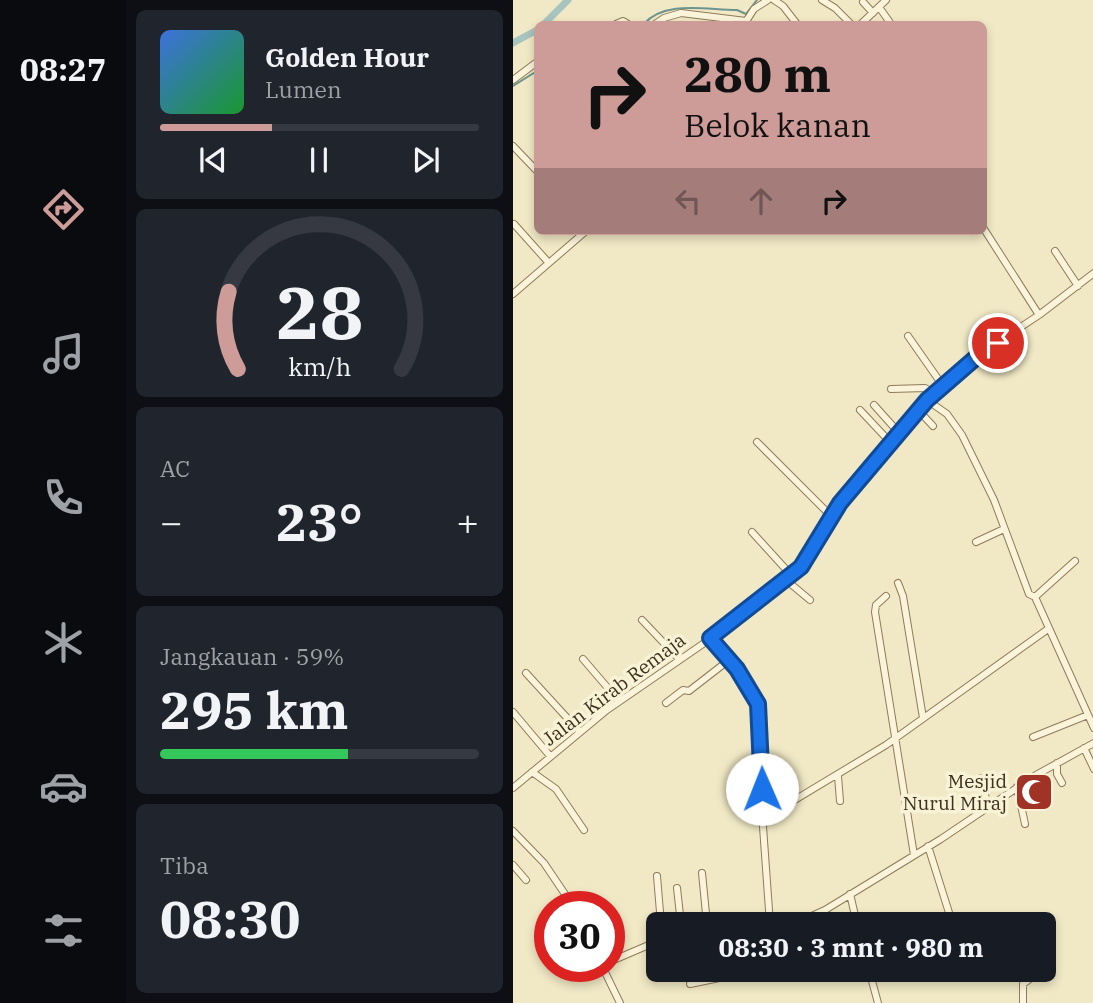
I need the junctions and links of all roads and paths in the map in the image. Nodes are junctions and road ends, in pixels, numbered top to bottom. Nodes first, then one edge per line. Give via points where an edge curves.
1 (768, 0) edge
2 (774, 0) edge
3 (791, 0) edge
4 (822, 0) edge
5 (863, 2) dead end
6 (783, 6) junction
7 (878, 9) edge
8 (660, 21) edge
9 (738, 21) edge
10 (746, 21) edge
11 (795, 21) edge
12 (848, 21) edge
13 (864, 21) edge
14 (534, 64) edge
15 (513, 80) edge
16 (513, 146) edge
17 (534, 168) edge
18 (514, 223) edge
19 (987, 234) edge
20 (581, 235) edge
21 (1055, 251) dead end
22 (548, 262) junction
23 (1093, 273) edge
24 (1078, 286) junction
25 (513, 293) edge
26 (1039, 315) junction
27 (908, 336) dead end
28 (943, 386) junction
29 (891, 389) dead end
30 (935, 393) junction
31 (927, 400) junction
32 (874, 405) dead end
33 (860, 410) dead end
34 (919, 411) junction
35 (933, 426) dead end
36 (900, 434) junction
37 (757, 442) dead end
38 (891, 443) junction
39 (831, 516) junction
40 (1004, 529) junction
41 (752, 532) dead end
42 (976, 541) dead end
43 (1075, 561) dead end
44 (789, 578) junction
45 (899, 583) dead end
46 (886, 596) dead end
47 (1035, 597) junction
48 (810, 600) dead end
49 (642, 620) dead end
50 (1048, 629) junction
51 (710, 638) junction
52 (583, 659) dead end
53 (679, 659) junction
54 (729, 660) junction
55 (526, 673) dead end
56 (618, 700) junction
57 (666, 703) dead end
58 (513, 712) edge
59 (1088, 715) junction
60 (923, 718) junction
61 (1093, 728) edge
62 (581, 732) junction
63 (1033, 737) dead end
64 (897, 738) junction
65 (1093, 743) edge
66 (1085, 748) junction
67 (549, 755) junction
68 (1057, 763) junction
69 (1093, 769) edge
70 (532, 772) junction
71 (838, 776) junction
72 (981, 778) dead end
73 (1062, 783) dead end
74 (513, 788) edge
75 (1018, 788) junction
76 (840, 801) dead end
77 (987, 807) junction
78 (763, 819) junction
79 (1025, 824) dead end
80 (584, 830) dead end
81 (514, 835) edge
82 (928, 846) junction
83 (914, 855) junction
84 (513, 865) edge
85 (702, 873) dead end
86 (657, 876) dead end
87 (526, 880) dead end
88 (677, 888) dead end
89 (565, 891) edge
90 (850, 894) junction
91 (660, 912) edge
92 (680, 912) edge
93 (706, 912) edge
94 (769, 912) edge
95 (819, 912) edge
96 (854, 912) edge
97 (949, 912) edge
98 (646, 945) edge
99 (625, 955) edge
100 (610, 982) edge
101 (700, 982) edge
102 (872, 982) edge
103 (1026, 982) edge
104 (690, 984) dead end
105 (620, 1003) edge
106 (878, 1003) edge
107 (1023, 1003) edge

1 - 10 street
2 - 6 street
3 - 6 street
4 - 12 street
5 - 7 street
6 - 11 street
7 - 13 street
8 - 9 street via 681,13
14 - 15 street
16 - 17 street
18 - 22 street
19 - 26 street
20 - 22 street
21 - 24 street
22 - 25 street
23 - 24 street, Jalan Kirab Remaja
24 - 26 street, Jalan Kirab Remaja
26 - 28 street, Jalan Kirab Remaja via 980,354
27 - 28 street
28 - 30 street, Jalan Kirab Remaja
29 - 30 street via 929,388
30 - 31 street, Jalan Kirab Remaja
31 - 34 street, Jalan Kirab Remaja
31 - 40 street via 958,428
32 - 36 street
33 - 38 street
34 - 35 street
34 - 36 street, Jalan Kirab Remaja
36 - 38 street, Jalan Kirab Remaja
37 - 39 street
38 - 39 street, Jalan Kirab Remaja
39 - 44 street, Jalan Kirab Remaja via 809,558
40 - 42 street
40 - 47 street via 1029,594
41 - 44 street
43 - 47 street
44 - 48 street
44 - 51 street, Jalan Kirab Remaja
45 - 60 street
46 - 64 street via 875,612
47 - 50 street
49 - 53 street
50 - 59 street
50 - 60 street
51 - 53 street, Jalan Kirab Remaja
51 - 54 street
52 - 56 street
53 - 56 street, Jalan Kirab Remaja
54 - 57 street
54 - 78 street via 759,709
55 - 62 street
56 - 62 street, Jalan Kirab Remaja
58 - 67 street
59 - 61 street
59 - 63 street
60 - 64 street
62 - 67 street, Jalan Kirab Remaja
64 - 71 street
64 - 83 street
65 - 66 street
66 - 68 street
66 - 69 street
67 - 70 street, Jalan Kirab Remaja
68 - 73 street
68 - 75 street
70 - 74 street, Jalan Kirab Remaja
70 - 80 street via 553,786
71 - 76 street
71 - 78 street
72 - 77 street
75 - 77 street
75 - 79 street
77 - 82 street
78 - 94 street
81 - 89 street
82 - 83 street
82 - 97 street
83 - 90 street
84 - 87 street
85 - 93 street
86 - 91 street
88 - 92 street
90 - 95 street
90 - 96 street
98 - 99 street
100 - 105 street
101 - 104 street
102 - 106 street
103 - 107 street

